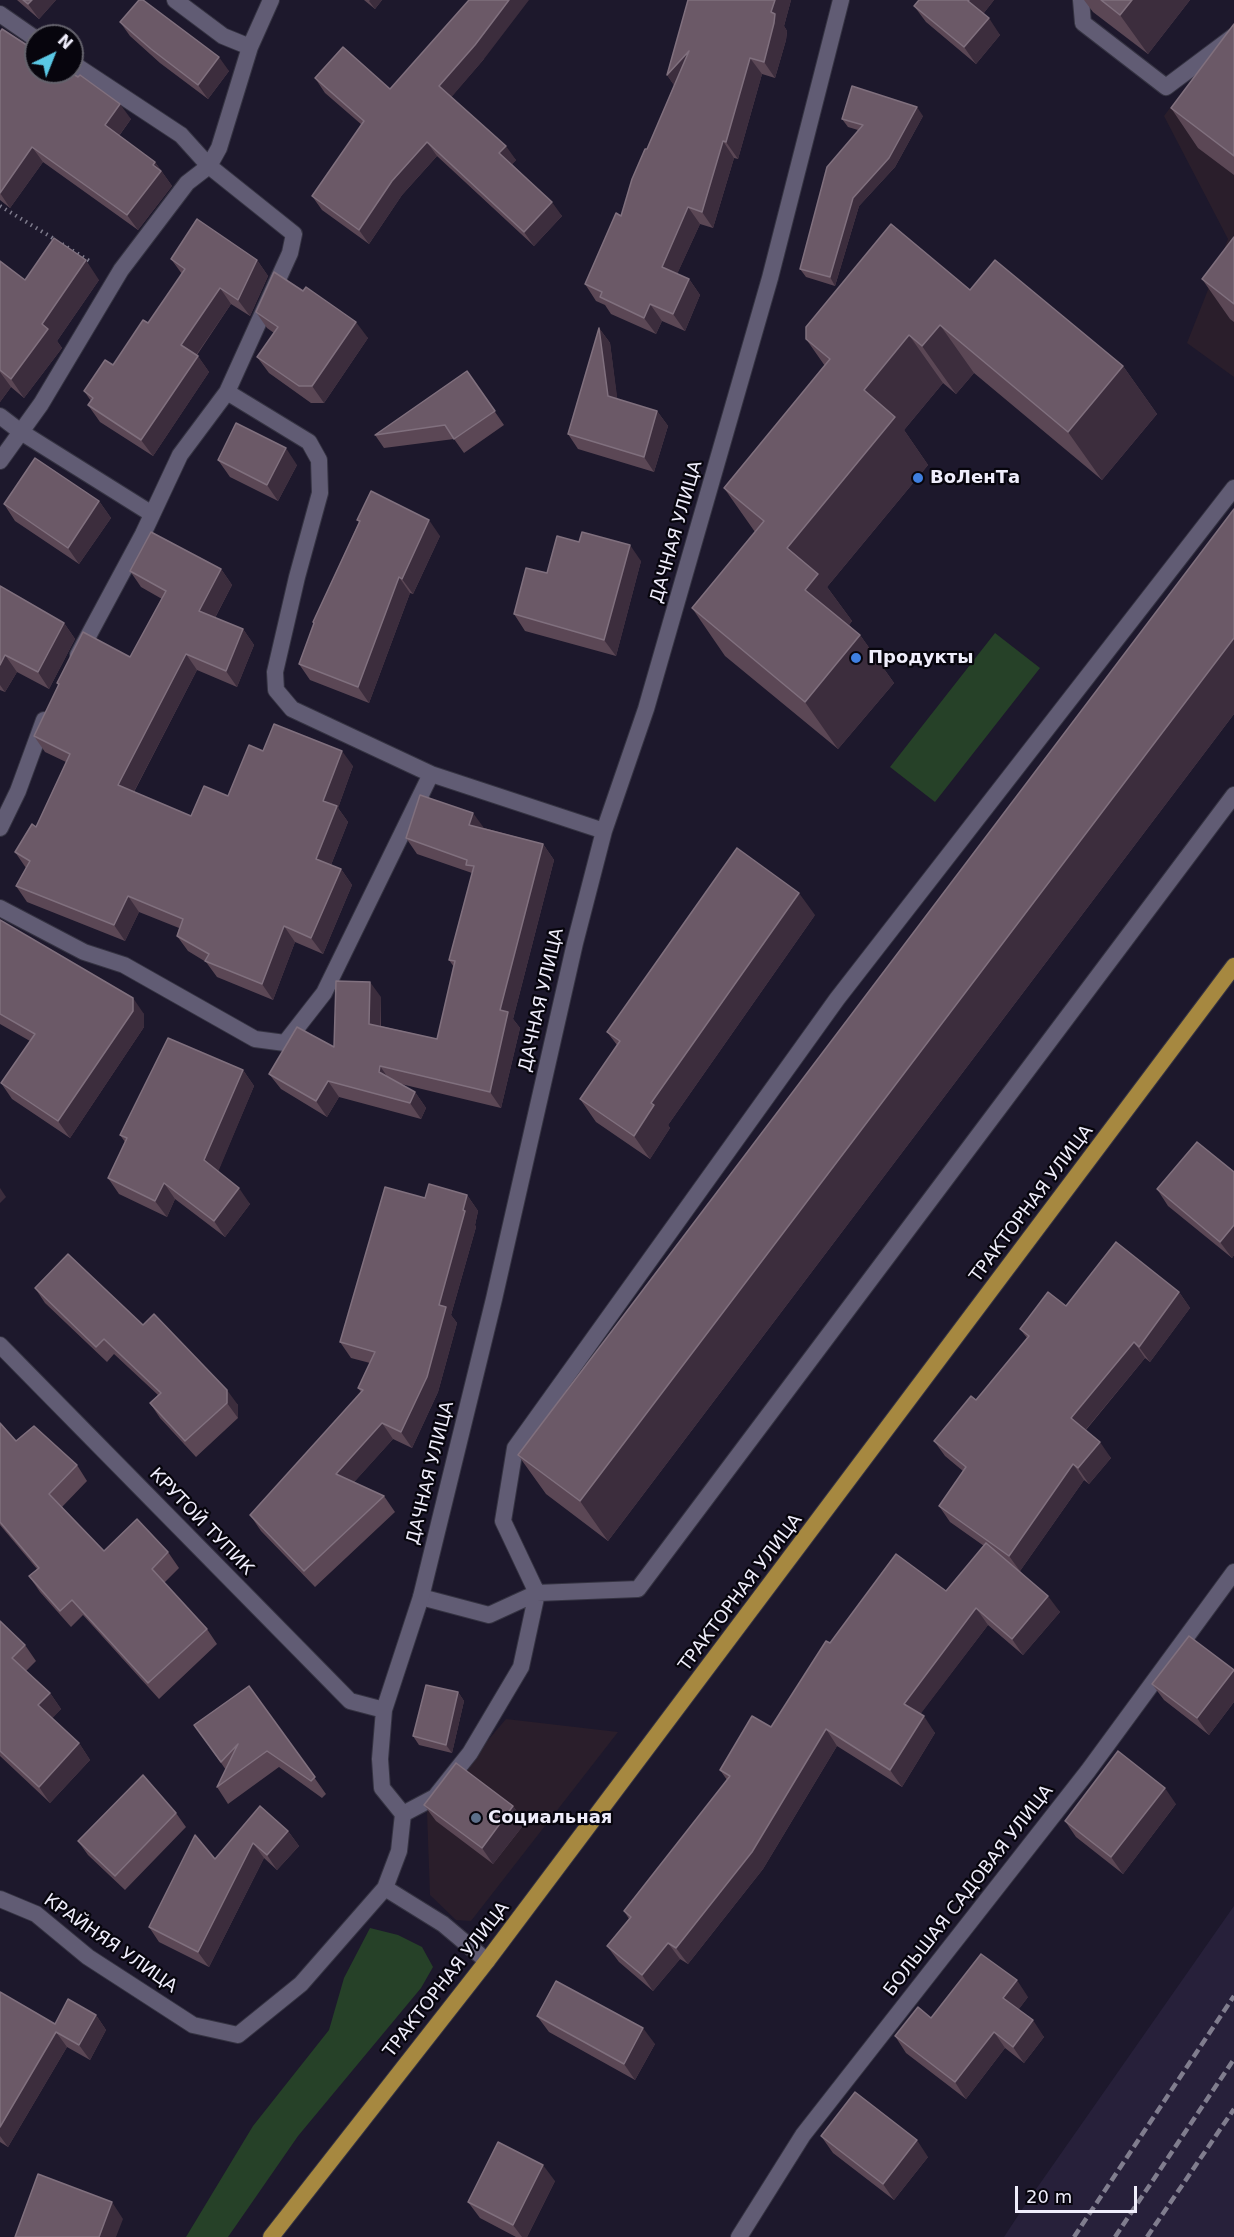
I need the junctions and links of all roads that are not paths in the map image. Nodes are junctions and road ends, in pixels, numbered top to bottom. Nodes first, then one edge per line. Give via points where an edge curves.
1 (175, 0) edge
2 (271, 0) edge
3 (842, 0) edge
4 (1081, 0) edge
5 (0, 14) edge
6 (24, 31) edge
7 (1234, 36) edge
8 (250, 47) junction
9 (84, 71) edge
10 (209, 166) junction
11 (227, 392) junction
12 (0, 416) edge
13 (21, 432) junction
14 (0, 461) edge
15 (1234, 488) edge
16 (152, 514) junction
17 (73, 666) edge
18 (51, 706) edge
19 (431, 774) junction
20 (1234, 795) edge
21 (0, 828) edge
22 (604, 831) junction
23 (0, 908) edge
24 (1234, 966) edge
25 (0, 1345) edge
26 (1234, 1572) edge
27 (537, 1593) junction
28 (421, 1597) junction
29 (384, 1710) junction
30 (403, 1814) junction
31 (385, 1888) junction
32 (0, 1899) edge
33 (487, 1961) junction
34 (271, 2237) edge
35 (739, 2237) edge

1 - 8 street via 223,36
2 - 8 street
3 - 22 street, ДАЧНАЯ УЛИЦА via 764,301 646,709
4 - 7 street via 1083,23 1166,87
5 - 6 street
8 - 10 street via 219,148
9 - 10 street via 181,135
10 - 11 street via 294,234 290,254
10 - 13 street via 187,183 117,278
11 - 16 street via 180,455
11 - 19 street via 309,442 319,460 320,493 275,672 276,690 291,708
12 - 13 street
13 - 14 street
13 - 16 street
15 - 27 street via 837,999 515,1448 503,1521
16 - 17 street
18 - 21 street
19 - 22 street
19 - 23 street via 324,993 285,1043 255,1039 124,965 84,952
20 - 27 street via 638,1589
22 - 28 street, ДАЧНАЯ УЛИЦА
24 - 33 main road, ТРАКТОРНАЯ УЛИЦА
25 - 29 street, КРУТОЙ ТУПИК via 350,1701
26 - 35 street, БОЛЬШАЯ САДОВАЯ УЛИЦА via 1088,1771 803,2135
27 - 28 street via 489,1615
27 - 30 street via 521,1667 470,1753 435,1797
28 - 29 street, ДАЧНАЯ УЛИЦА
29 - 30 street, ДАЧНАЯ УЛИЦА via 382,1788
30 - 31 street via 399,1851
31 - 32 street, КРАЙНЯЯ УЛИЦА via 302,1984 238,2035 193,2025 88,1958 36,1914
31 - 33 street via 443,1924
33 - 34 main road, ТРАКТОРНАЯ УЛИЦА

